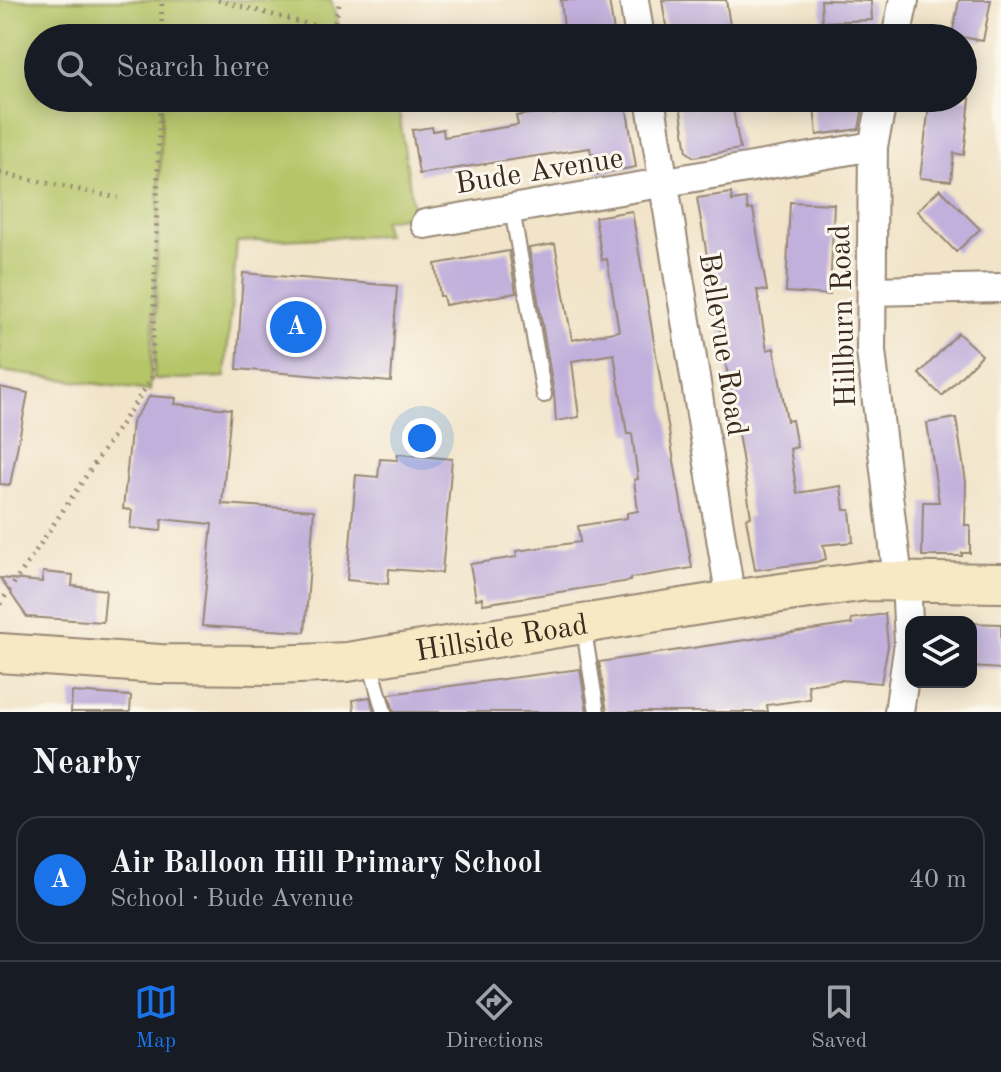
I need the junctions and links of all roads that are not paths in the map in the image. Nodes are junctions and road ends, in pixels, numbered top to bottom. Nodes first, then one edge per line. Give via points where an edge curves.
1 (634, 0) edge
2 (904, 0) edge
3 (638, 24) edge
4 (899, 24) edge
5 (652, 112) edge
6 (880, 112) edge
7 (873, 146) junction
8 (665, 184) junction
9 (512, 209) junction
10 (425, 224) dead end
11 (1001, 288) edge
12 (872, 291) junction
13 (544, 395) dead end
14 (902, 580) junction
15 (1001, 583) edge
16 (731, 600) junction
17 (583, 624) junction
18 (0, 653) edge
19 (369, 658) junction
20 (384, 712) edge
21 (597, 712) edge
22 (899, 712) edge

1 - 3 street
2 - 4 street
5 - 8 street, Bellevue Road
6 - 7 street, Hillburn Road
7 - 8 street, Bude Avenue
7 - 12 street, Hillburn Road
8 - 9 street, Bude Avenue
8 - 16 street, Bellevue Road
9 - 10 street, Bude Avenue
9 - 13 lane
11 - 12 street
12 - 14 street, Hillburn Road via 871,351
14 - 15 street, Hillside Road
14 - 16 street, Hillside Road
14 - 22 street, Hillburn Road via 909,643
16 - 17 street, Hillside Road
17 - 19 street, Hillside Road
17 - 21 lane
18 - 19 street, Hillside Road via 160,664 275,665
19 - 20 lane

